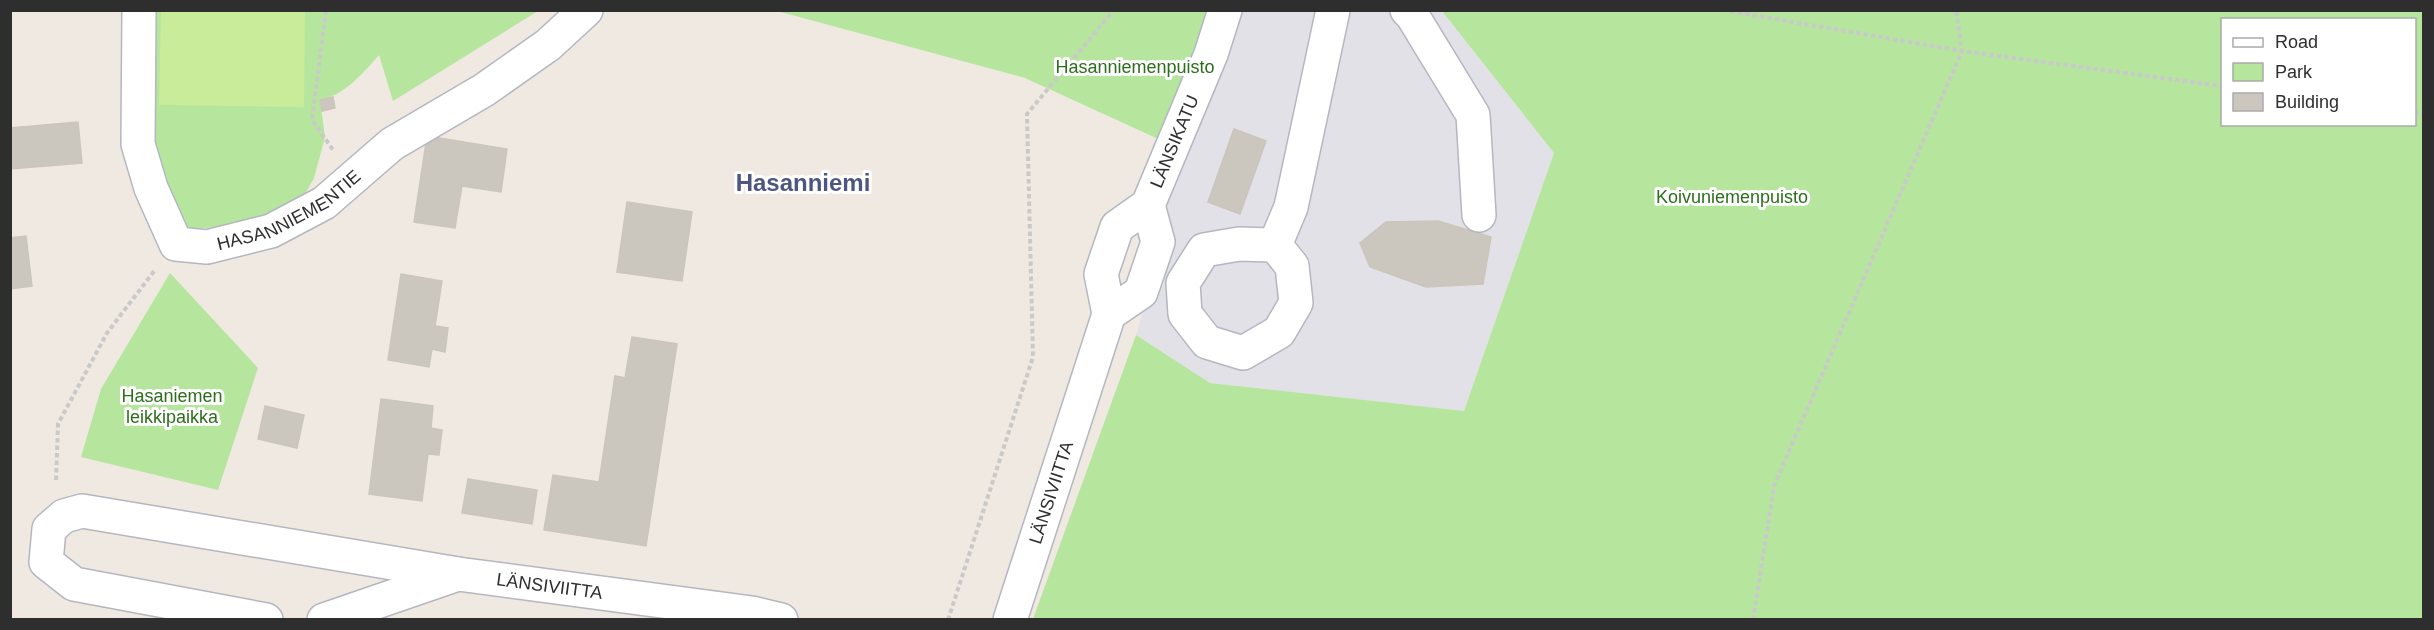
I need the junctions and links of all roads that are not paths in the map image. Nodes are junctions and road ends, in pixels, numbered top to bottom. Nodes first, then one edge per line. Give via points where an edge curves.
1 (139, 10) edge
2 (586, 10) edge
3 (1225, 10) edge
4 (1333, 10) edge
5 (1407, 10) edge
6 (1150, 214) junction
7 (1479, 215) dead end
8 (1275, 245) junction
9 (1204, 250) junction
10 (1109, 314) junction
11 (1092, 365) joint
12 (458, 574) junction
13 (266, 620) edge
14 (324, 620) edge
15 (781, 620) edge
16 (1010, 620) edge

1 - 2 street, HASANNIEMENTIE via 138,144 151,189 176,244 207,247 271,231 324,202 392,144 484,90 548,45
3 - 6 street, LÄNSIKATU
4 - 8 street via 1291,207
5 - 7 street via 1473,115
6 - 9 street
6 - 10 street, LÄNSIKATU via 1158,242 1141,292
6 - 10 street, LÄNSIKATU via 1117,227 1101,274
8 - 9 street via 1239,244
8 - 9 street via 1292,266 1296,303 1279,332 1243,353 1207,342 1185,314 1183,283
10 - 11 street, LÄNSIKATU
11 - 16 street, LÄNSIVIITTA
12 - 13 street via 82,512 64,516 49,528 46,562 74,584
12 - 14 street, LÄNSIVIITTA
12 - 15 street, LÄNSIVIITTA

